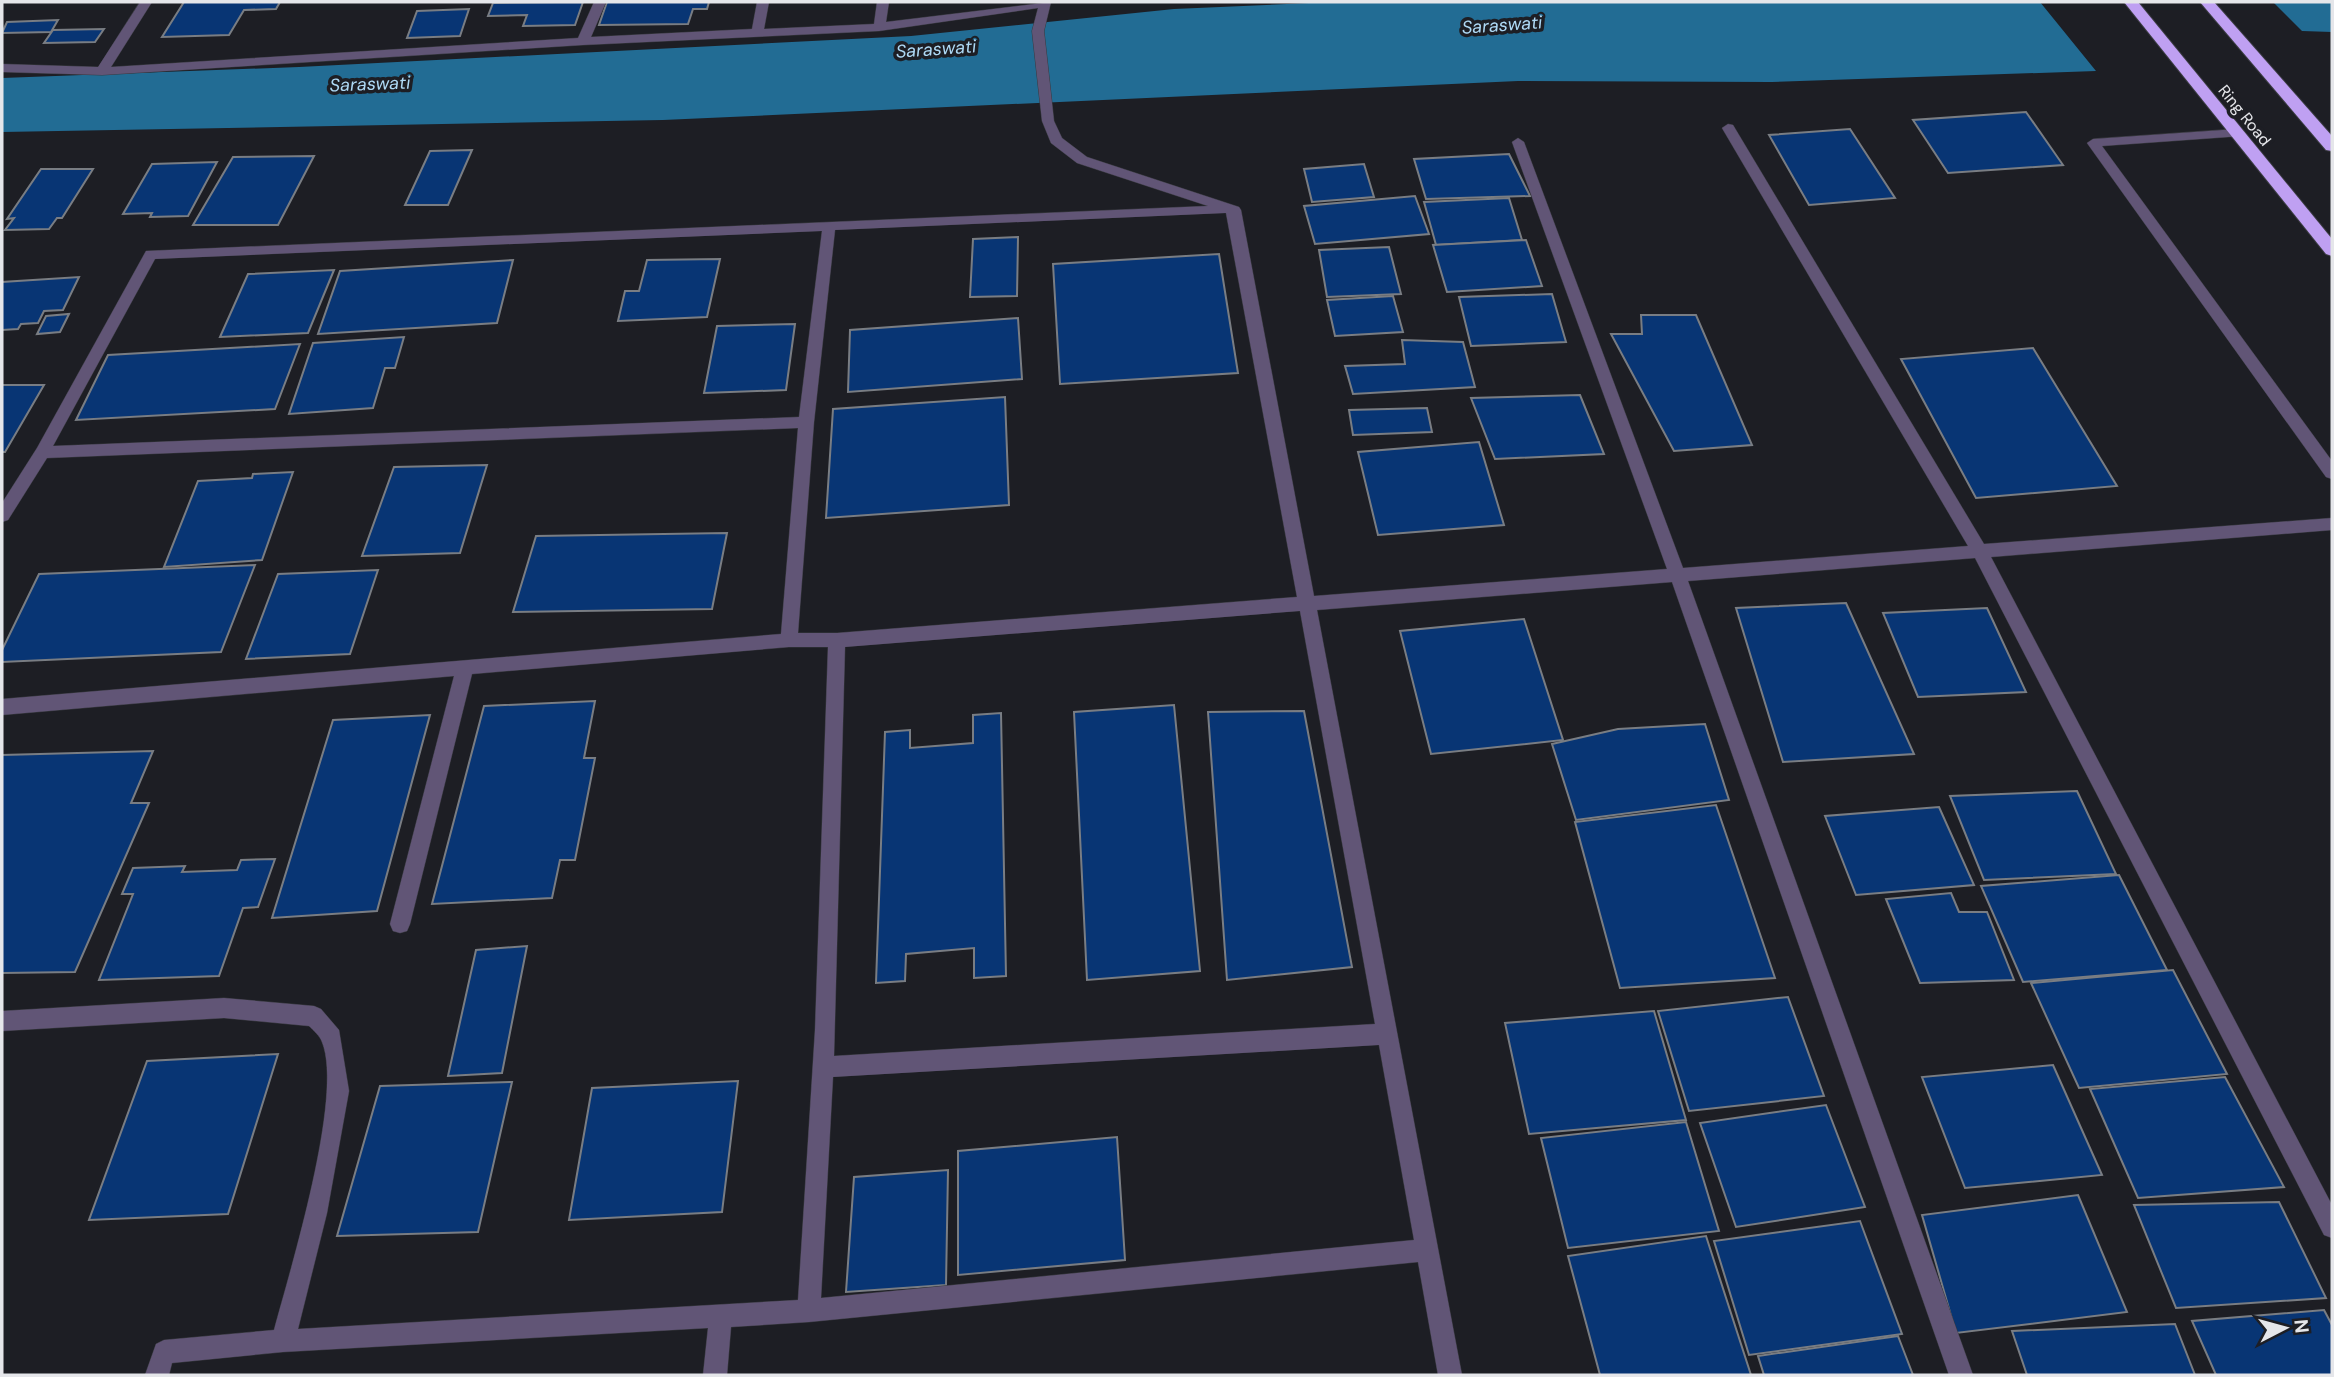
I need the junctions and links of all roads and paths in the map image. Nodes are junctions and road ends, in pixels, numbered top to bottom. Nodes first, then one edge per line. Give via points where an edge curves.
1 (146, 2) edge
2 (600, 2) edge
3 (763, 2) edge
4 (883, 2) edge
5 (2132, 2) edge
6 (2207, 2) edge
7 (1044, 3) edge
8 (880, 27) junction
9 (757, 34) junction
10 (583, 41) junction
11 (2, 68) edge
12 (102, 71) junction
13 (1728, 128) dead end
14 (2237, 132) junction
15 (1518, 142) dead end
16 (2332, 146) edge
17 (1234, 210) junction
18 (829, 226) junction
19 (2332, 250) edge
20 (806, 422) junction
21 (42, 452) junction
22 (2332, 472) edge
23 (2, 516) edge
24 (2332, 524) edge
25 (1979, 550) junction
26 (1677, 574) junction
27 (1307, 604) junction
28 (789, 640) junction
29 (837, 640) junction
30 (464, 670) junction
31 (2, 707) edge
32 (400, 924) dead end
33 (2, 1021) edge
34 (1386, 1034) junction
35 (823, 1068) junction
36 (2332, 1227) edge
37 (1426, 1250) junction
38 (809, 1311) junction
39 (721, 1315) junction
40 (283, 1341) junction
41 (158, 1375) edge
42 (715, 1375) edge
43 (1450, 1375) edge
44 (1961, 1375) edge

1 - 12 street
2 - 10 street
3 - 9 street
4 - 8 street
5 - 14 highway, Ring Road
6 - 16 highway
7 - 8 street
7 - 17 street via 1038,31 1048,121 1056,141 1082,160
8 - 9 street
9 - 10 street
10 - 12 street
11 - 12 street
13 - 25 street
14 - 19 highway, Ring Road
14 - 22 street via 2093,143
15 - 26 street
17 - 18 street
17 - 27 street
18 - 20 street
18 - 21 street via 151,254
20 - 21 street
20 - 28 street
21 - 23 street
24 - 25 street
25 - 26 street
25 - 36 street
26 - 27 street
26 - 44 street
27 - 29 street
27 - 34 street
28 - 29 street
28 - 30 street
29 - 35 street
30 - 31 street
30 - 32 street
33 - 40 street via 224,1008 314,1016 332,1037 339,1091 316,1213
34 - 35 street
34 - 37 street
35 - 38 street
37 - 38 street
37 - 43 street
38 - 39 street
39 - 40 street
39 - 42 street
40 - 41 street via 164,1352

